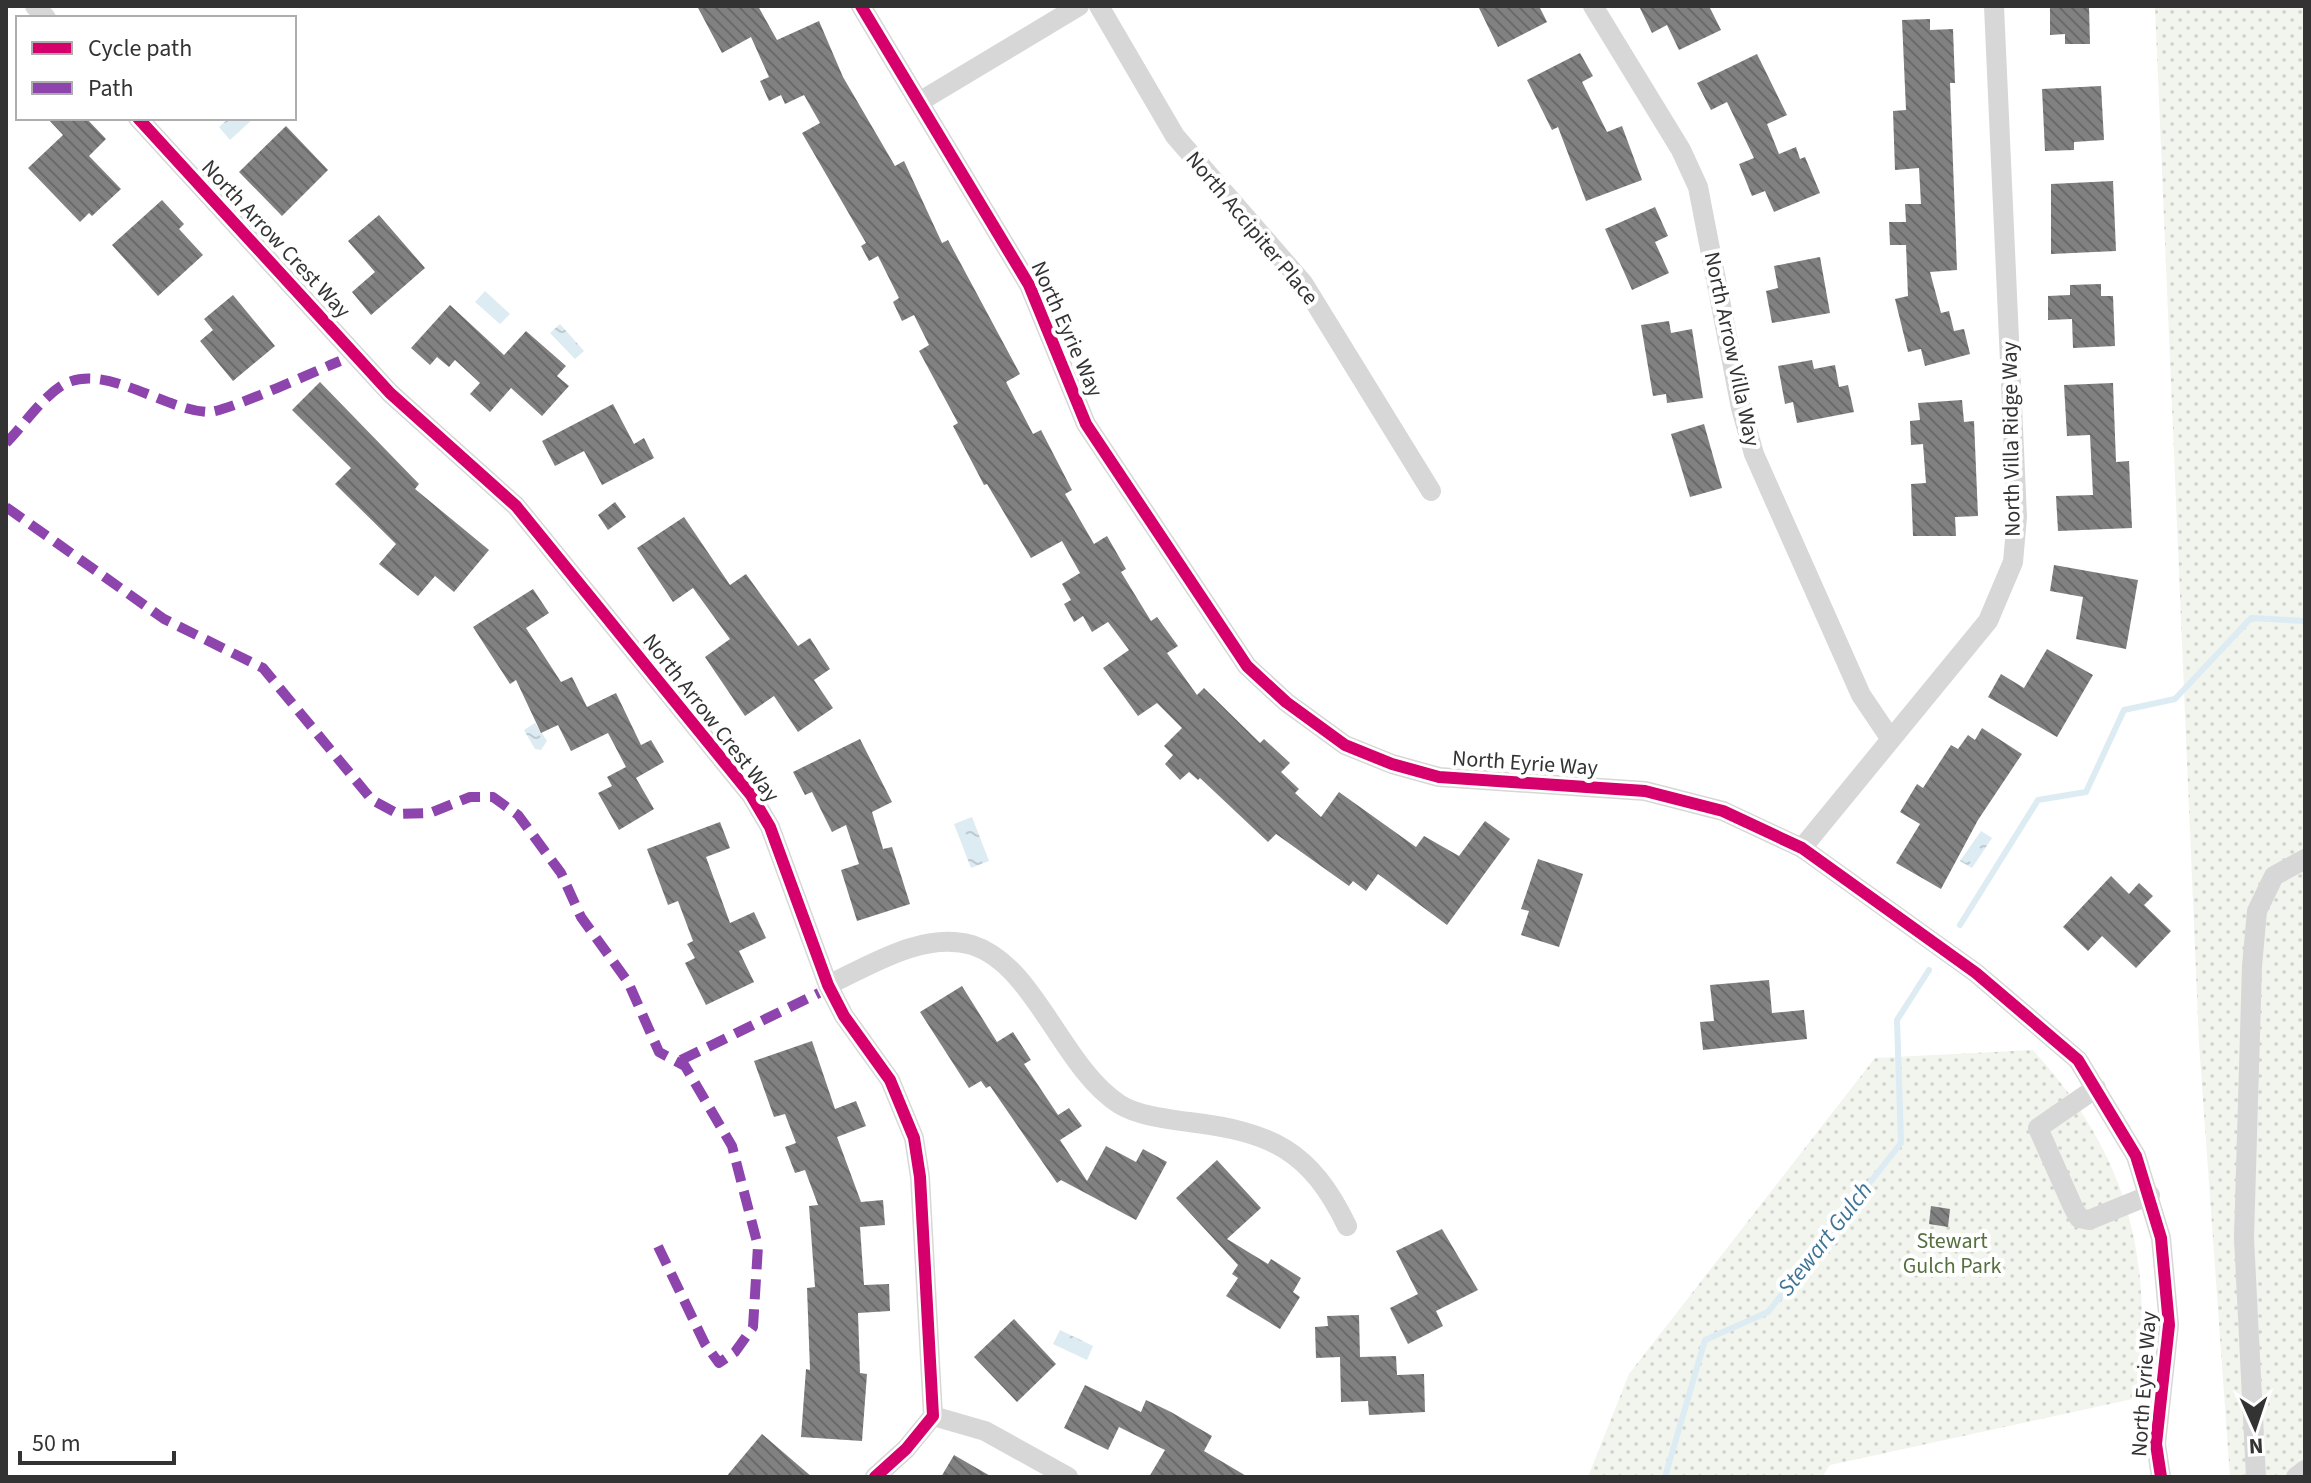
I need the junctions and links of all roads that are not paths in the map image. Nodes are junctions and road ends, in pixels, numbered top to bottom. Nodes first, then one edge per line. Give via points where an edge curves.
1 (861, 6) edge
2 (1079, 6) edge
3 (1099, 6) edge
4 (1593, 6) edge
5 (1994, 6) edge
6 (919, 102) junction
7 (140, 120) edge
8 (1431, 491) dead end
9 (1890, 738) junction
10 (1802, 848) junction
11 (2305, 859) edge
12 (828, 985) junction
13 (2096, 1088) junction
14 (2150, 1195) junction
15 (1347, 1226) dead end
16 (933, 1416) junction
17 (2305, 1470) edge
18 (875, 1477) edge
19 (1068, 1477) edge
20 (2161, 1477) edge
21 (2256, 1477) edge
22 (2296, 1477) edge

1 - 6 street, North Eyrie Way
2 - 6 street
3 - 8 street, North Accipiter Place via 1175,136 1303,283
4 - 9 street, North Arrow Villa Way via 1698,187 1754,454 1861,695
5 - 9 street, North Villa Ridge Way via 2017,517 2013,562 1988,621
6 - 10 street, North Eyrie Way via 1029,285 1086,424 1247,666 1286,702 1345,745 1392,764 1439,777 1645,791 1723,811
7 - 12 street, North Arrow Crest Way via 390,393 516,506 751,795 770,827
9 - 10 street, North Villa Ridge Way
10 - 13 street, North Eyrie Way via 1976,973 2078,1060
11 - 21 street via 2274,876 2257,911 2252,966 2244,1238
12 - 15 street via 906,949 946,941 972,945 1013,972 1092,1085 1123,1107 1270,1141 1307,1163
12 - 16 street, North Arrow Crest Way via 890,1080 914,1138
13 - 14 street, North Eyrie Way via 2123,1130
13 - 14 street via 2038,1128 2073,1207 2079,1218 2089,1220
14 - 20 street, North Eyrie Way via 2169,1296 2168,1354 2156,1444
16 - 18 street
16 - 19 street via 1013,1444
17 - 22 street

